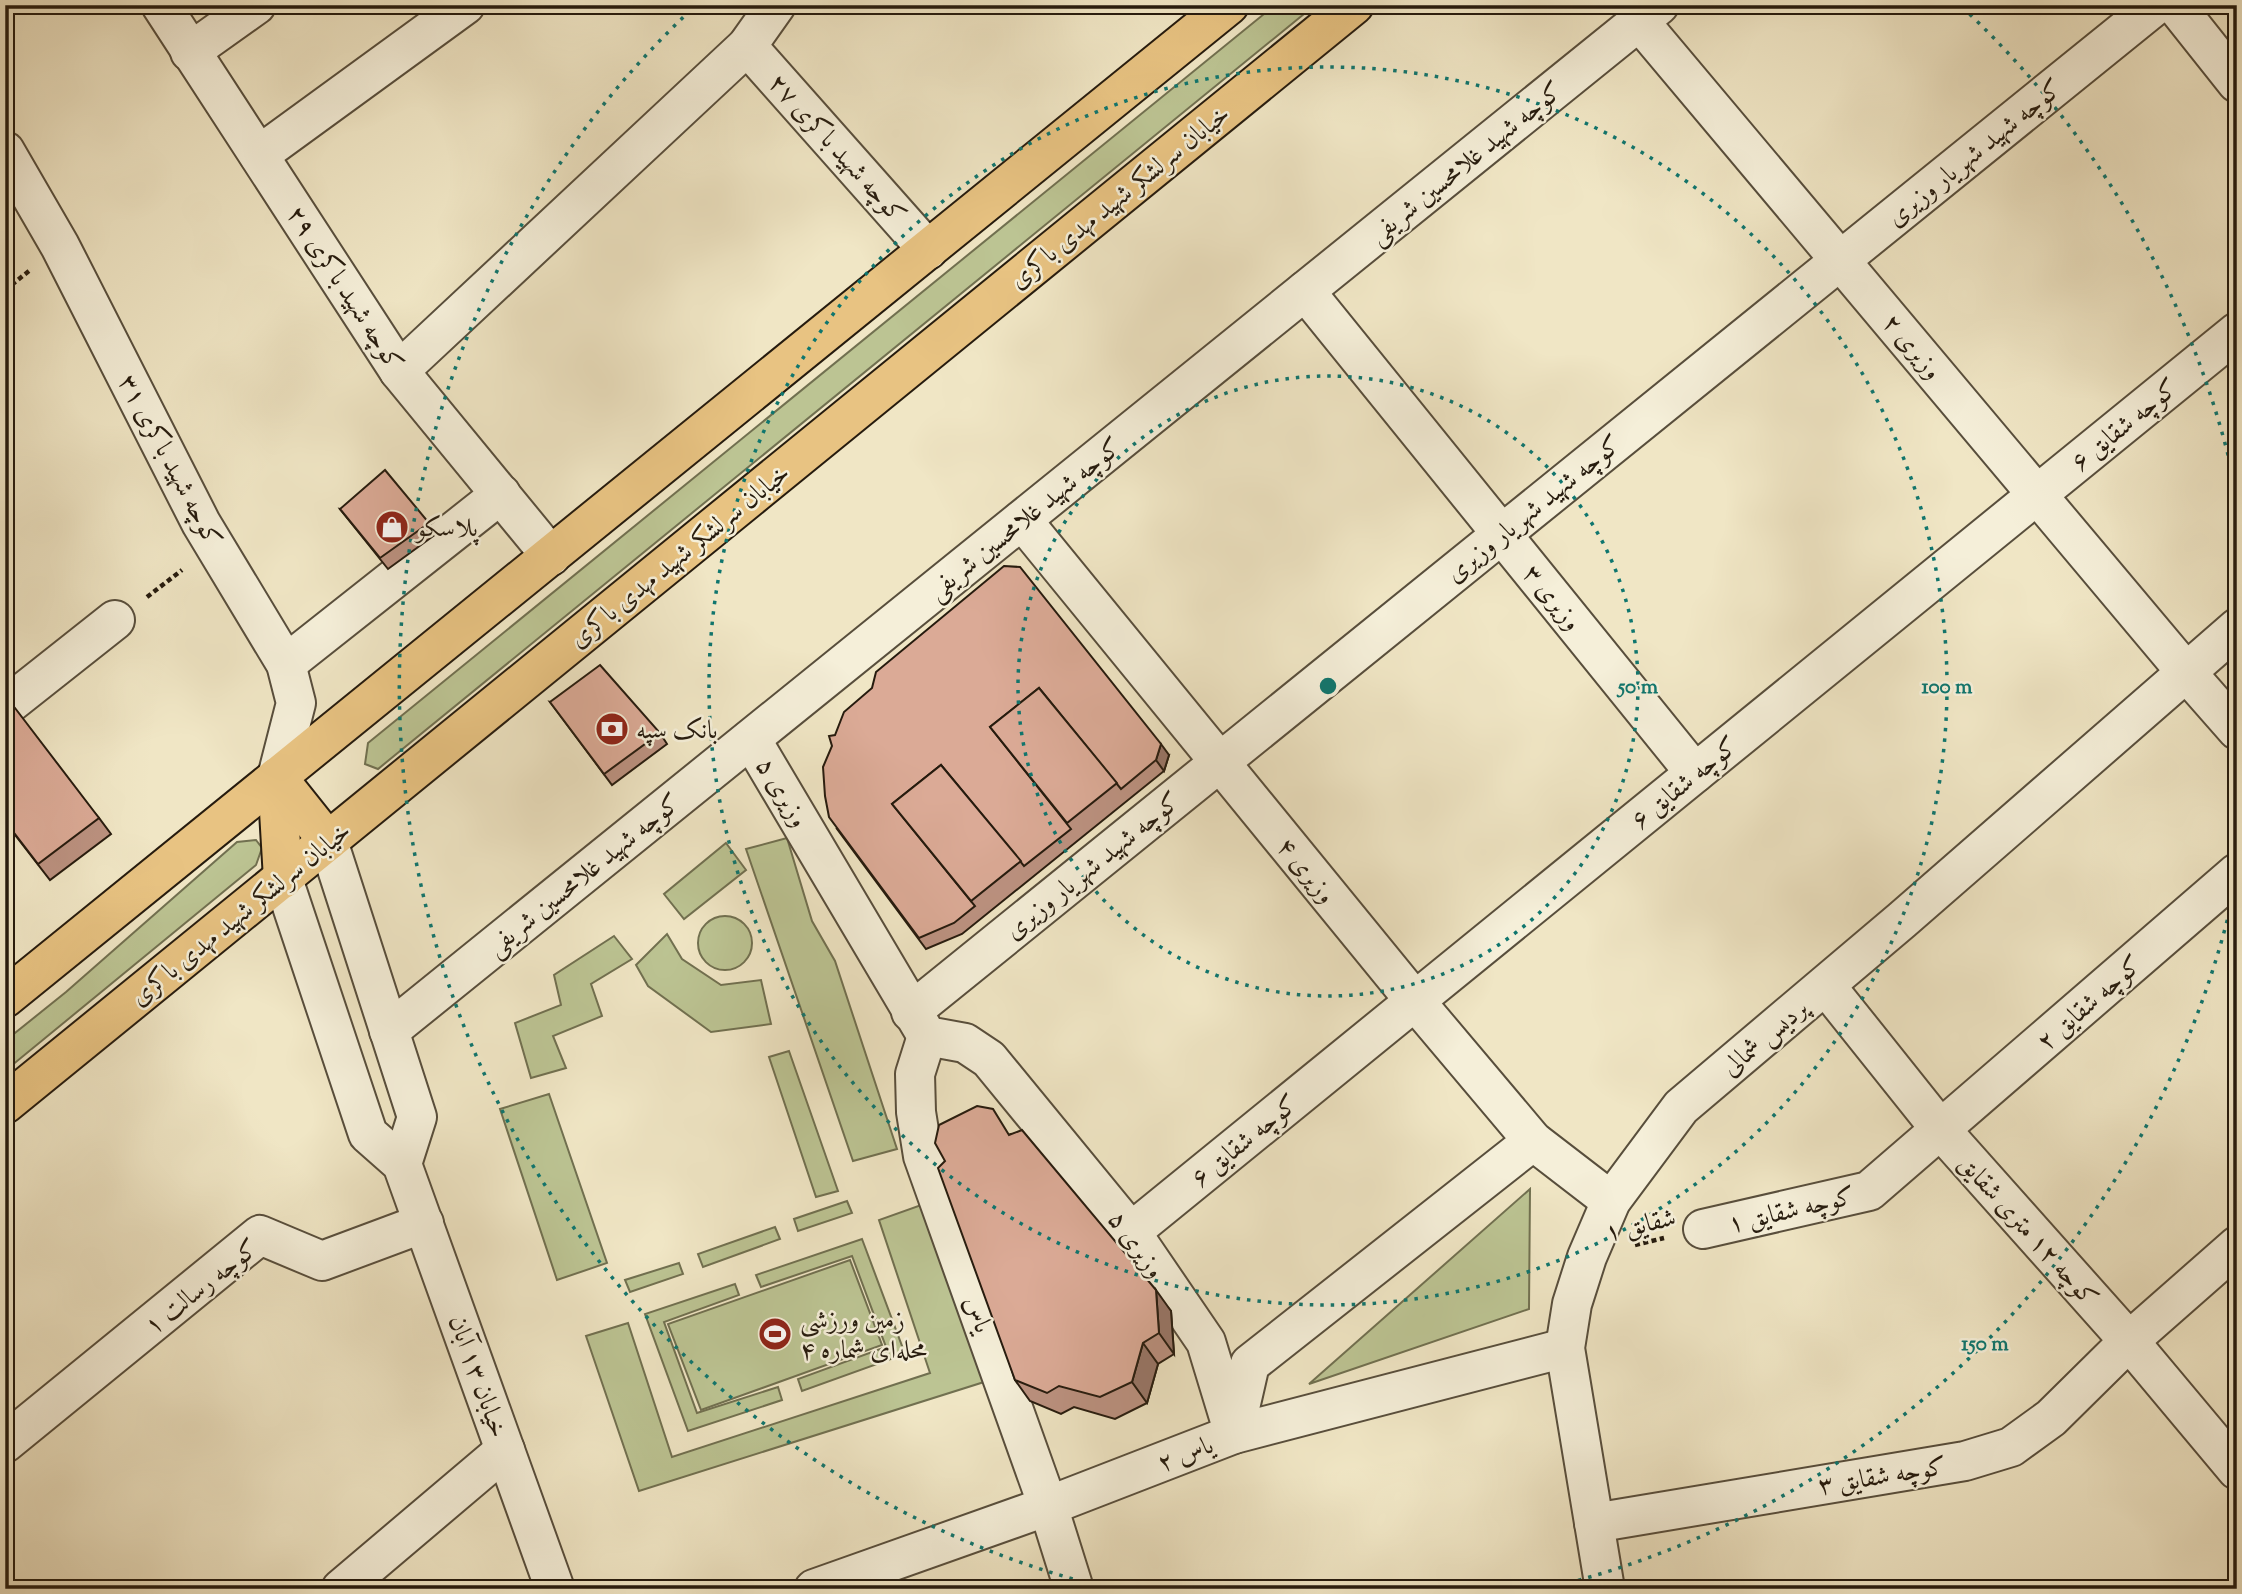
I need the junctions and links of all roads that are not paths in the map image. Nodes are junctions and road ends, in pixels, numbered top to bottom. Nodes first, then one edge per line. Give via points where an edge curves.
1 (161, 5) edge
2 (256, 5) edge
3 (465, 5) edge
4 (776, 5) edge
5 (1229, 5) edge
6 (1354, 5) edge
7 (2156, 5) edge
8 (2175, 5) edge
9 (1649, 13) edge
10 (747, 46) junction
11 (190, 52) junction
12 (2237, 83) edge
13 (5, 151) edge
14 (259, 155) junction
15 (928, 250) junction
16 (1840, 260) junction
17 (1305, 291) junction
18 (2237, 332) edge
19 (399, 371) junction
20 (501, 494) junction
21 (2037, 494) junction
22 (1022, 520) junction
23 (1502, 534) junction
24 (551, 556) junction
25 (115, 620) road end
26 (2237, 628) edge
27 (286, 664) junction
28 (2186, 672) junction
29 (5, 707) edge
30 (2237, 730) edge
31 (751, 739) junction
32 (1219, 762) junction
33 (1695, 773) junction
34 (277, 777) junction
35 (328, 841) junction
36 (2237, 873) edge
37 (283, 879) junction
38 (1826, 986) junction
39 (5, 998) edge
40 (1415, 1001) junction
41 (919, 1024) junction
42 (389, 1031) junction
43 (5, 1104) edge
44 (1941, 1130) junction
45 (1533, 1140) junction
46 (402, 1164) junction
47 (1611, 1201) junction
48 (424, 1223) junction
49 (1703, 1229) road end
50 (1131, 1232) junction
51 (2237, 1246) edge
52 (2129, 1341) junction
53 (1565, 1348) junction
54 (1234, 1434) junction
55 (5, 1443) edge
56 (505, 1450) junction
57 (2237, 1470) edge
58 (1048, 1506) junction
59 (1594, 1523) junction
60 (341, 1589) edge
61 (555, 1589) edge
62 (814, 1589) edge
63 (1074, 1589) edge
64 (1605, 1589) edge

1 - 11 street, کوچه شهید باکری ۲۹
2 - 11 street
3 - 14 street
4 - 10 street
5 - 15 main road
6 - 35 main road, خیابان سرلشکر شهید مهدی باکری
7 - 16 street, کوچه شهید شهریار وزیری
8 - 12 street
9 - 16 street, وزیری ۲
9 - 17 street, کوچه شهید غلامحسین شریفی
10 - 15 street, کوچه شهید باکری ۲۷
10 - 19 street
11 - 14 street, کوچه شهید باکری ۲۹
13 - 27 street, کوچه شهید باکری ۳۱ via 60,246 201,523
14 - 19 street, کوچه شهید باکری ۲۹
15 - 24 main road
16 - 21 street, وزیری ۲
16 - 23 street, کوچه شهید شهریار وزیری
17 - 22 street, کوچه شهید غلامحسین شریفی
17 - 23 street, وزیری ۳
18 - 21 street, کوچه شقایق ۶
19 - 20 street, کوچه شهید باکری ۲۹
20 - 24 street, کوچه شهید باکری ۲۹
20 - 27 street
21 - 28 street, وزیری ۲
21 - 33 street, کوچه شقایق ۶
22 - 31 street, کوچه شهید غلامحسین شریفی
22 - 32 street, وزیری ۴
23 - 32 street, کوچه شهید شهریار وزیری
23 - 33 street, وزیری ۳
24 - 34 main road
25 - 29 street
26 - 28 street, پردیس شمالی
27 - 34 street, کوچه شهید باکری ۳۱ via 296,703
28 - 30 street, وزیری ۲
28 - 38 street, پردیس شمالی
31 - 41 street, وزیری ۵
31 - 42 street, کوچه شهید غلامحسین شریفی
32 - 40 street, وزیری ۴
32 - 41 street, کوچه شهید شهریار وزیری
33 - 40 street, کوچه شقایق ۶
34 - 35 main road
34 - 37 main road
34 - 39 main road
35 - 37 main road, خیابان سرلشکر شهید مهدی باکری
35 - 42 street
36 - 44 street, کوچه شقایق ۲
37 - 43 main road, خیابان سرلشکر شهید مهدی باکری
37 - 46 street, خیابان ۱۳ آبان via 368,1134
38 - 44 street, کوچه ۱۲ متری شقایق
38 - 47 street, پردیس شمالی via 1681,1107
40 - 45 street, وزیری ۴
40 - 50 street, کوچه شقایق ۶
41 - 50 street, وزیری ۵ via 965,1043 989,1059
41 - 58 street, یاس via 916,1112 923,1156
42 - 46 street via 417,1117
44 - 49 street, کوچه شقایق ۱ via 1869,1191
44 - 52 street, کوچه ۱۲ متری شقایق
45 - 47 street, وزیری ۴
45 - 54 street via 1250,1364
46 - 48 street, خیابان ۱۳ آبان
47 - 53 street, پردیس شمالی via 1572,1304
48 - 55 street, کوچه رسالت ۱ via 322,1261 260,1235
48 - 56 street, خیابان ۱۳ آبان
50 - 54 street, وزیری ۵ via 1206,1342
51 - 52 street, کوچه شقایق ۳
52 - 57 street, کوچه ۱۲ متری شقایق
52 - 59 street, کوچه شقایق ۳ via 2051,1418 2011,1447 1965,1461
53 - 54 street, یاس ۲
53 - 59 street, پردیس شمالی
54 - 58 street, یاس ۲
56 - 60 street
56 - 61 street, خیابان ۱۳ آبان
58 - 62 street, یاس ۲
58 - 63 street, یاس
59 - 64 street, پردیس شمالی

